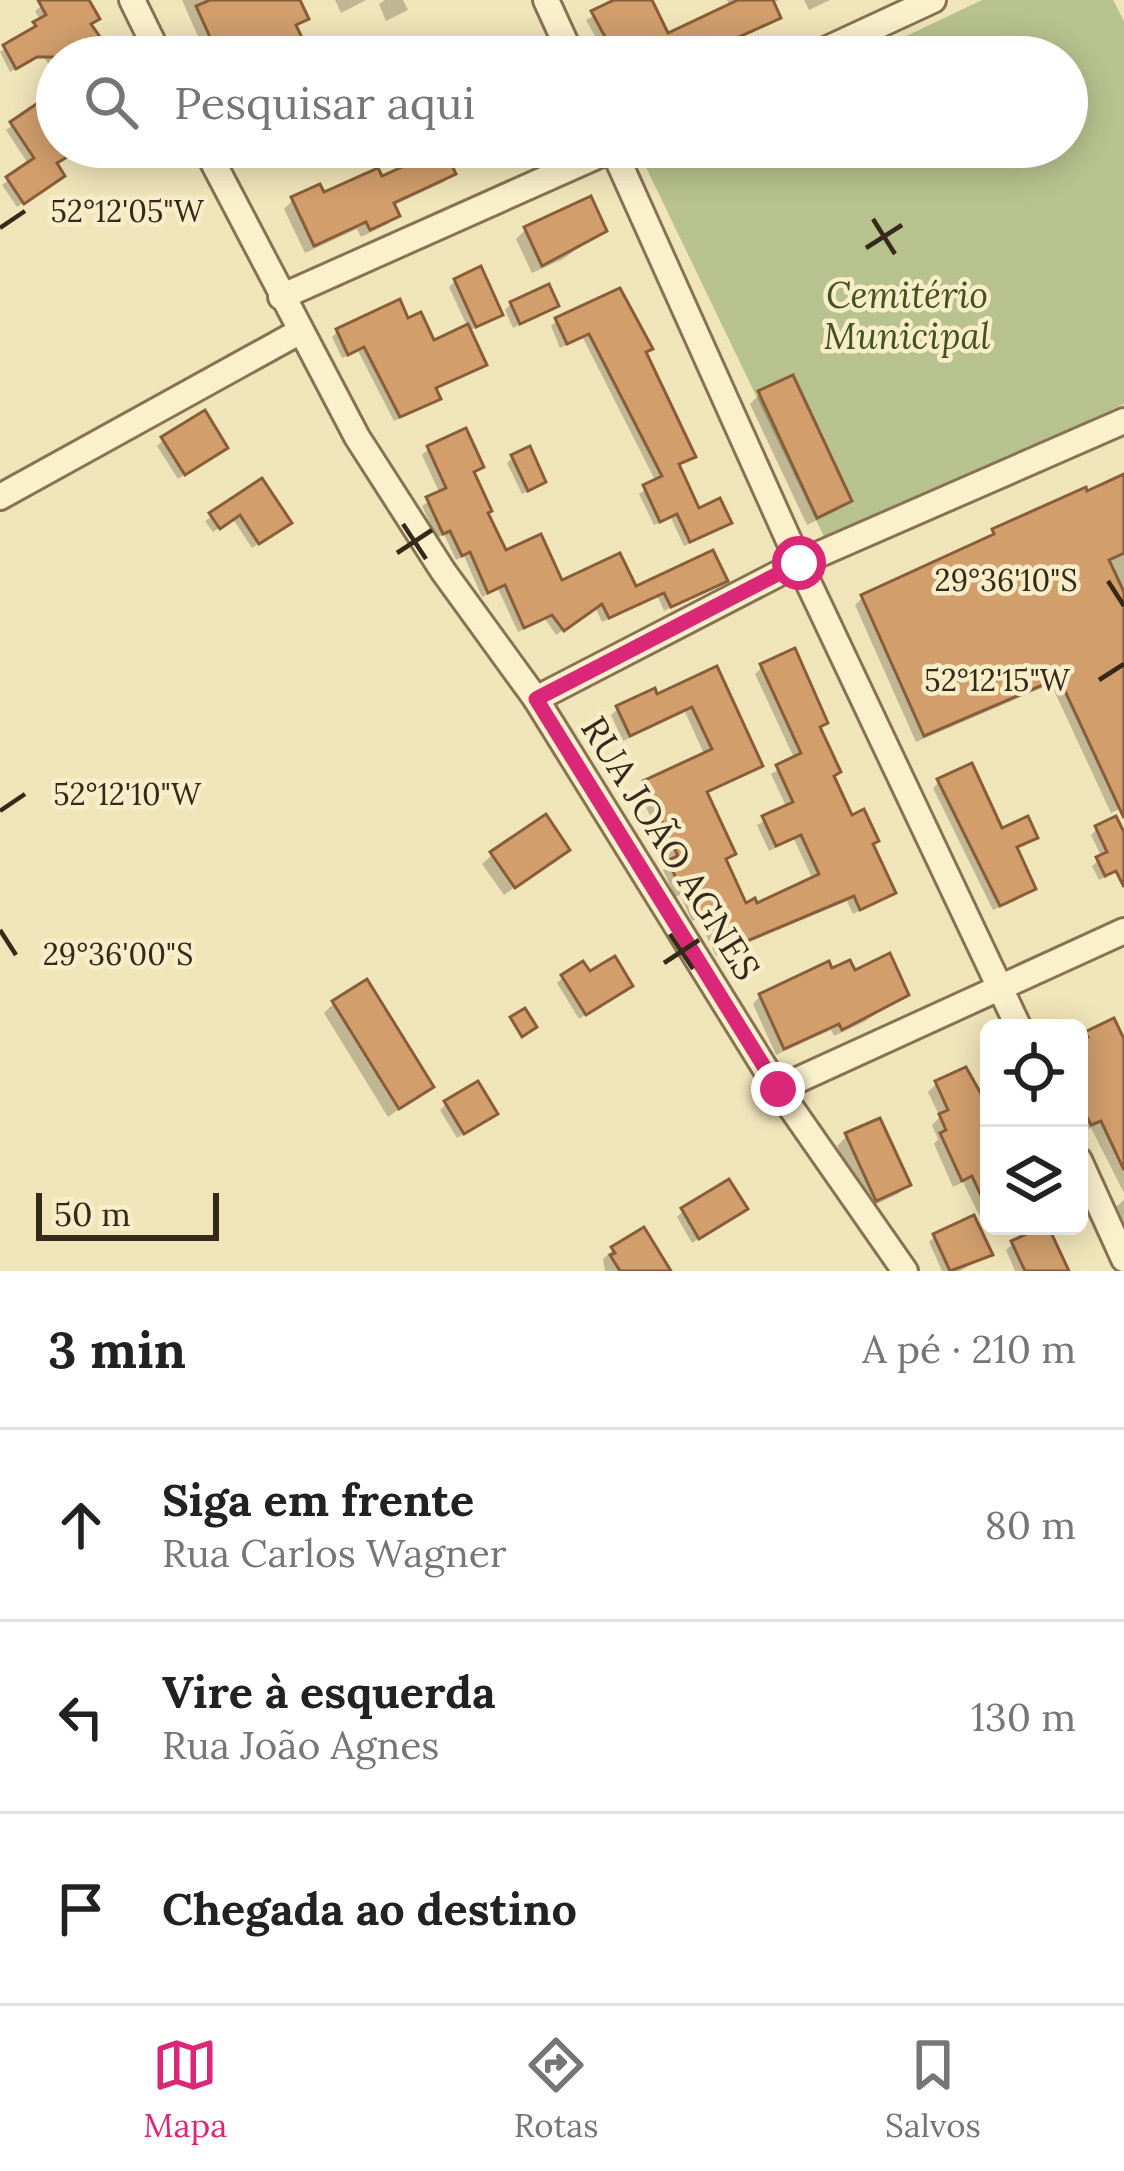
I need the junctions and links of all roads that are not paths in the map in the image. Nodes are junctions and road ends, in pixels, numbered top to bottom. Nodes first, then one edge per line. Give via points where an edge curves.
1 (132, 0) edge
2 (546, 0) edge
3 (933, 0) edge
4 (150, 36) edge
5 (562, 36) edge
6 (855, 36) edge
7 (216, 168) edge
8 (569, 168) edge
9 (623, 168) edge
10 (281, 297) junction
11 (299, 332) junction
12 (1124, 421) edge
13 (0, 497) edge
14 (799, 563) junction
15 (536, 699) junction
16 (1124, 931) edge
17 (1001, 987) junction
18 (1015, 1019) edge
19 (778, 1089) junction
20 (1088, 1180) edge
21 (1124, 1259) edge
22 (905, 1271) edge

1 - 4 street
2 - 5 street
3 - 6 street
7 - 10 street, RUA JOÃO AGNES
8 - 10 street
9 - 14 street
10 - 11 street, RUA JOÃO AGNES
11 - 13 street
11 - 15 street, RUA JOÃO AGNES via 356,437
12 - 14 street
14 - 15 street
14 - 17 street
15 - 19 street, RUA JOÃO AGNES
16 - 17 street
17 - 18 street
17 - 19 street
19 - 22 street, RUA JOÃO AGNES
20 - 21 street

